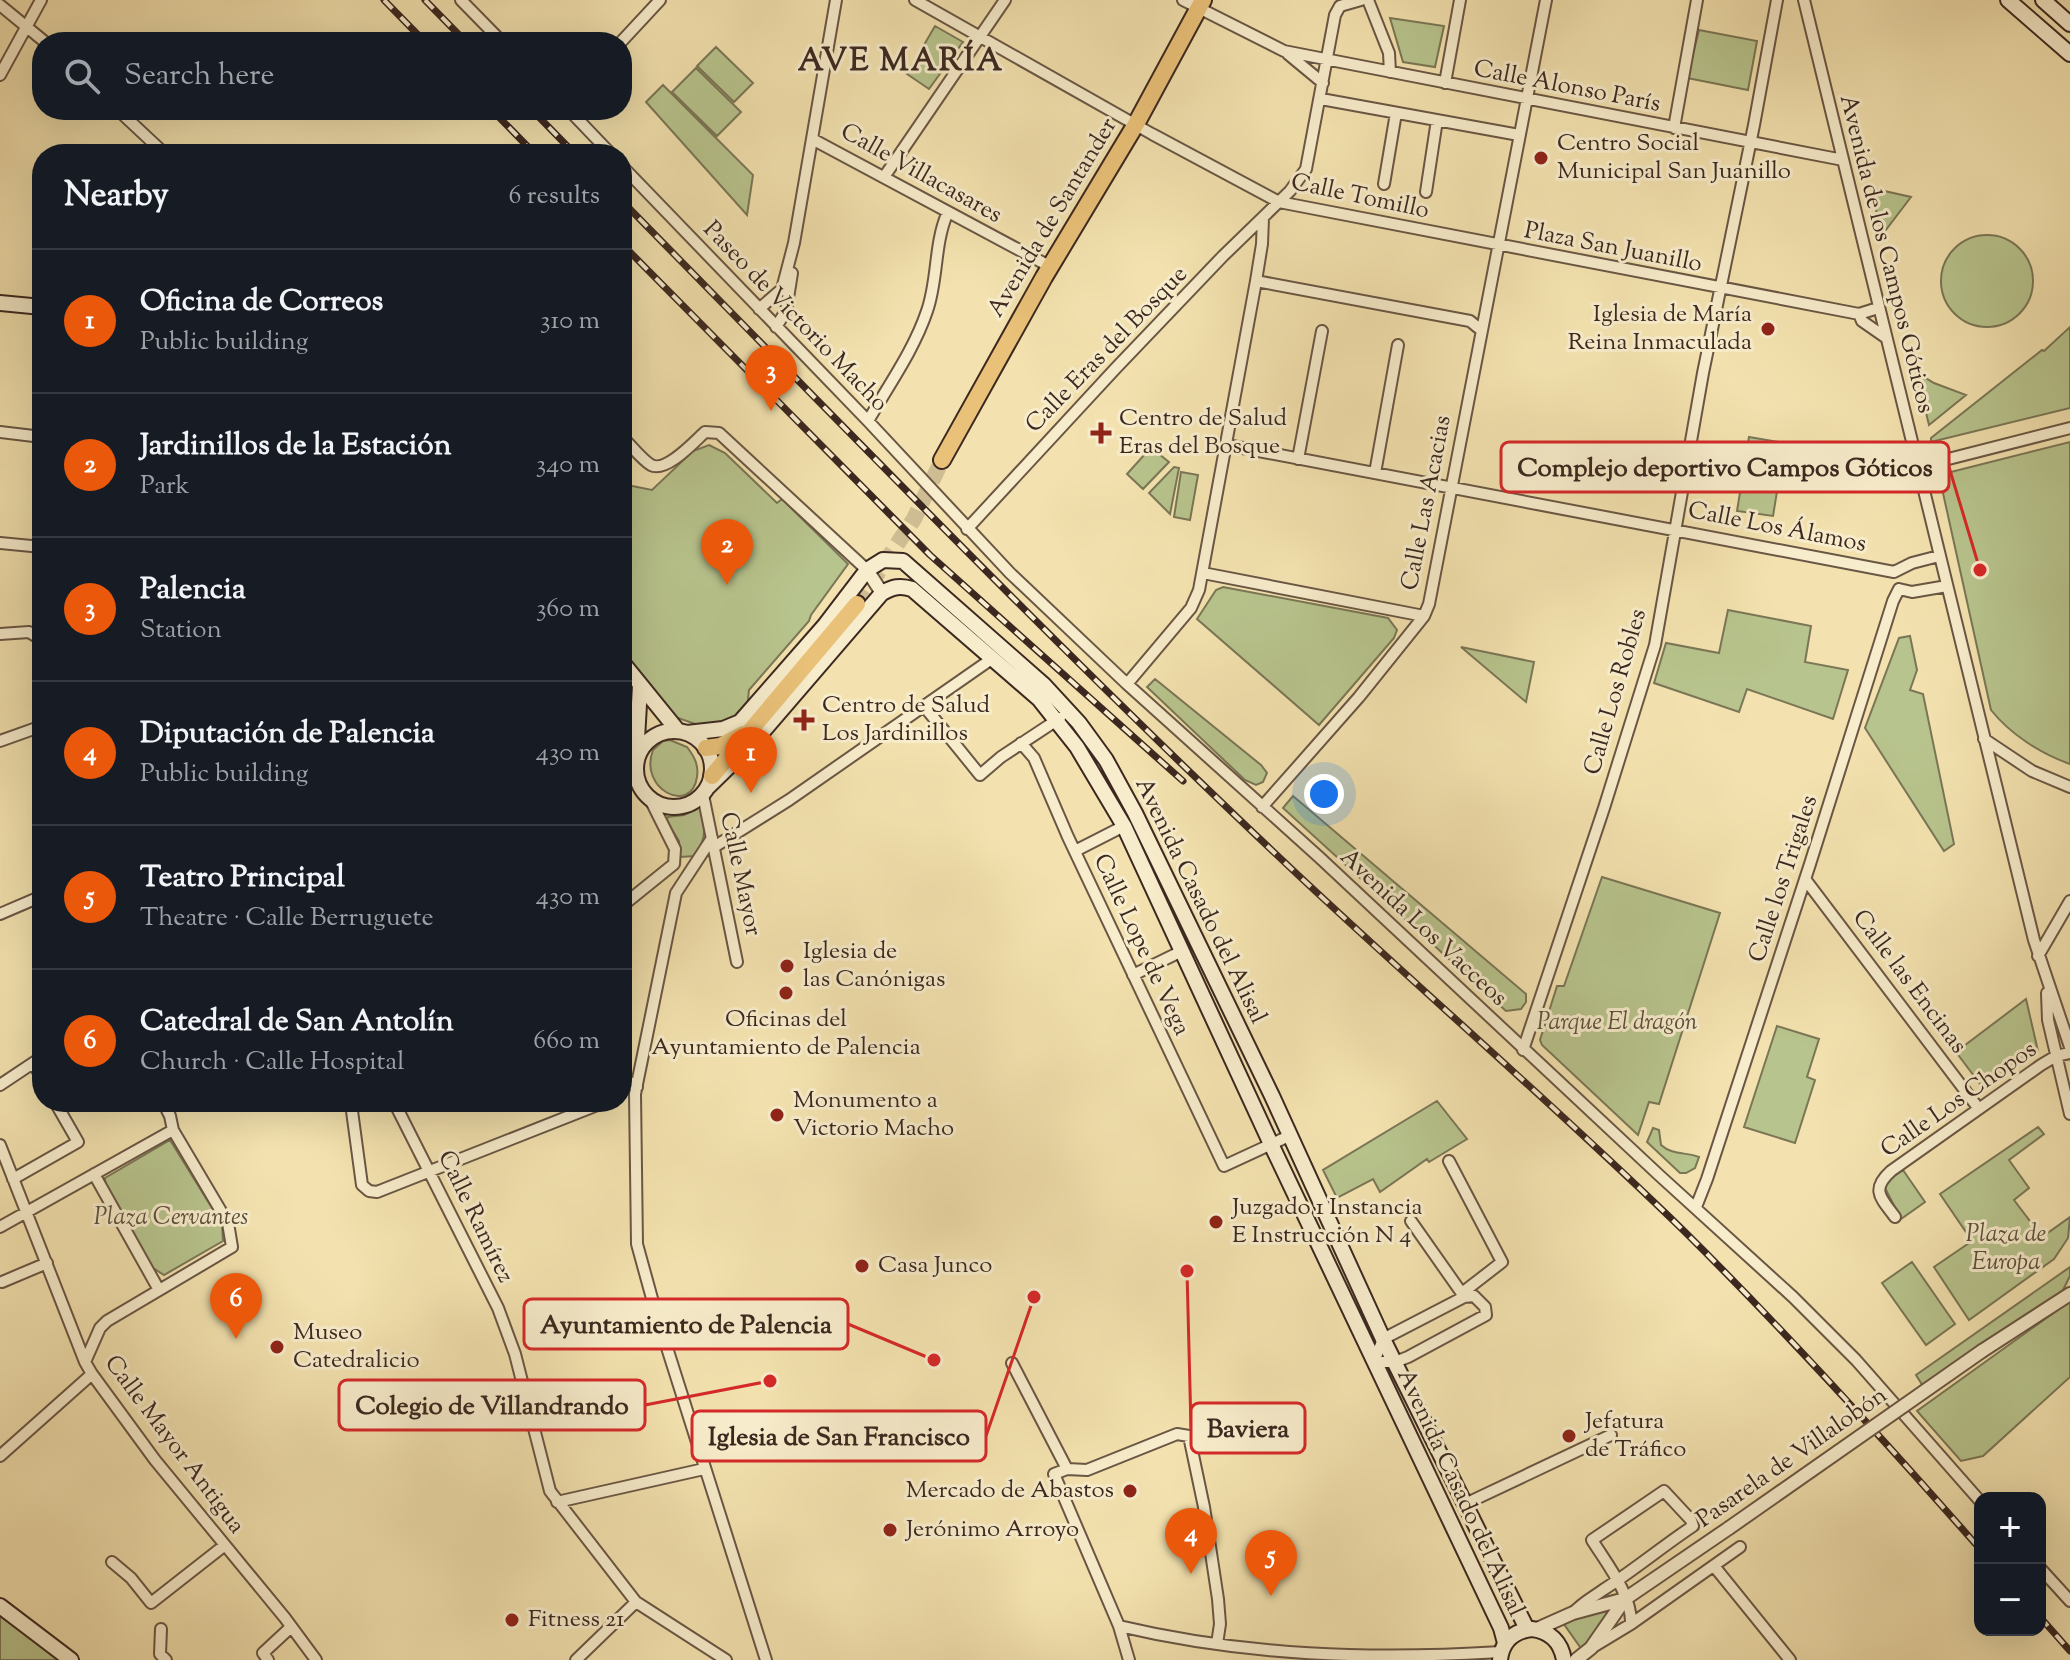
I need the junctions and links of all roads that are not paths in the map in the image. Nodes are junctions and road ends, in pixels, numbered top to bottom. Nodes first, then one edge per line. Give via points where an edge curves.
1 (41, 0) edge
2 (461, 0) edge
3 (660, 0) edge
4 (836, 0) edge
5 (915, 0) edge
6 (1005, 0) edge
7 (1183, 0) edge
8 (1361, 0) edge
9 (1368, 0) edge
10 (1460, 0) edge
11 (1546, 0) edge
12 (1697, 0) edge
13 (1777, 0) edge
14 (1804, 0) edge
15 (2008, 0) edge
16 (2043, 0) edge
17 (1201, 4) edge
18 (0, 5) edge
19 (2070, 24) edge
20 (25, 27) junction
21 (32, 32) edge
22 (492, 32) edge
23 (630, 32) edge
24 (979, 37) junction
25 (1284, 51) junction
26 (2070, 54) edge
27 (1327, 61) junction
28 (1390, 72) junction
29 (0, 75) edge
30 (1323, 83) junction
31 (1445, 83) junction
32 (1321, 99) junction
33 (1527, 99) junction
34 (1396, 113) junction
35 (129, 120) edge
36 (579, 120) edge
37 (1437, 120) junction
38 (1136, 124) junction
39 (1674, 128) junction
40 (1519, 135) junction
41 (814, 140) junction
42 (1750, 142) junction
43 (154, 144) edge
44 (601, 144) edge
45 (1843, 160) junction
46 (632, 176) edge
47 (884, 177) junction
48 (1384, 184) dead end
49 (1426, 192) dead end
50 (1279, 202) junction
51 (947, 214) junction
52 (1263, 218) junction
53 (1244, 236) junction
54 (794, 243) junction
55 (1262, 244) junction
56 (1499, 246) junction
57 (1051, 267) junction
58 (1256, 281) junction
59 (1720, 289) junction
60 (0, 303) edge
61 (32, 306) edge
62 (1878, 308) junction
63 (759, 309) junction
64 (0, 312) edge
65 (1859, 314) junction
66 (32, 315) edge
67 (776, 327) junction
68 (1481, 330) junction
69 (1322, 331) dead end
70 (1885, 337) junction
71 (1398, 345) dead end
72 (868, 421) junction
73 (2070, 428) edge
74 (0, 432) edge
75 (32, 436) edge
76 (1227, 445) junction
77 (632, 447) edge
78 (1298, 459) junction
79 (942, 460) tunnel mouth
80 (1917, 467) junction
81 (1375, 473) junction
82 (1450, 487) junction
83 (937, 496) joint
84 (967, 529) junction
85 (1673, 529) junction
86 (0, 543) edge
87 (32, 546) edge
88 (1939, 556) junction
89 (867, 570) junction
90 (1894, 572) junction
91 (1203, 573) junction
92 (1947, 586) junction
93 (1899, 589) junction
94 (1927, 590) junction
95 (882, 593) junction
96 (857, 604) tunnel mouth
97 (1951, 605) junction
98 (1424, 616) junction
99 (0, 634) edge
100 (32, 634) edge
101 (993, 658) junction
102 (632, 675) edge
103 (1127, 684) junction
104 (640, 686) junction
105 (924, 706) junction
106 (1062, 716) junction
107 (751, 728) junction
108 (32, 730) edge
109 (683, 732) junction
110 (1984, 739) junction
111 (0, 741) edge
112 (1021, 743) junction
113 (706, 748) junction
114 (636, 765) junction
115 (708, 786) junction
116 (2070, 787) edge
117 (650, 799) junction
118 (1262, 807) junction
119 (1124, 826) junction
120 (713, 843) junction
121 (1075, 851) junction
122 (1805, 879) junction
123 (632, 898) edge
124 (32, 900) edge
125 (2070, 901) edge
126 (0, 914) edge
127 (1182, 951) junction
128 (2038, 956) junction
129 (737, 962) dead end
130 (1133, 975) junction
131 (2047, 983) junction
132 (1523, 1050) junction
133 (2070, 1050) edge
134 (2056, 1056) junction
135 (32, 1064) edge
136 (2, 1082) edge
137 (632, 1086) edge
138 (636, 1090) junction
139 (632, 1092) edge
140 (1979, 1109) junction
141 (61, 1112) edge
142 (168, 1112) edge
143 (352, 1112) edge
144 (399, 1112) edge
145 (579, 1112) edge
146 (2070, 1114) edge
147 (173, 1130) junction
148 (1289, 1136) junction
149 (1271, 1144) junction
150 (0, 1145) edge
151 (1449, 1161) dead end
152 (429, 1171) junction
153 (94, 1174) junction
154 (13, 1179) junction
155 (1696, 1207) junction
156 (27, 1212) junction
157 (1895, 1217) dead end
158 (1411, 1221) dead end
159 (0, 1227) edge
160 (47, 1263) junction
161 (2, 1282) dead end
162 (159, 1290) junction
163 (2068, 1293) edge
164 (1463, 1295) junction
165 (1383, 1339) junction
166 (85, 1362) junction
167 (1374, 1362) junction
168 (1395, 1362) junction
169 (1012, 1363) dead end
170 (92, 1374) junction
171 (1611, 1435) dead end
172 (0, 1456) edge
173 (704, 1469) junction
174 (1067, 1469) junction
175 (1974, 1494) edge
176 (557, 1502) junction
177 (1465, 1504) junction
178 (225, 1545) junction
179 (1740, 1547) dead end
180 (112, 1562) dead end
181 (1714, 1566) junction
182 (2046, 1573) edge
183 (1616, 1579) junction
184 (2068, 1593) edge
185 (1625, 1599) junction
186 (636, 1602) junction
187 (0, 1606) edge
188 (1573, 1613) junction
189 (1631, 1624) junction
190 (1119, 1626) junction
191 (291, 1627) junction
192 (161, 1629) dead end
193 (1532, 1629) junction
194 (1217, 1644) junction
195 (1591, 1648) junction
196 (1502, 1652) edge
197 (1466, 1657) edge
198 (763, 1658) edge
199 (71, 1660) edge
200 (166, 1660) edge
201 (268, 1660) edge
202 (316, 1660) edge
203 (576, 1660) edge
204 (726, 1660) edge
205 (1129, 1660) edge
206 (1355, 1660) edge
207 (1564, 1660) edge
208 (1576, 1660) edge
209 (1790, 1660) edge

1 - 20 street
2 - 22 street
3 - 23 street
4 - 41 street
5 - 24 street, Calle Tomillo
6 - 24 street
7 - 17 street, Calle Alonso París
8 - 27 street, Calle Eras del Bosque via 1340,6
9 - 28 street via 1389,53
10 - 31 street
11 - 33 street, Calle Las Acacias
12 - 39 street
13 - 42 street, Calle Los Robles
14 - 45 street, Avenida de los Campos Góticos
15 - 26 main road
16 - 19 main road
17 - 25 street, Calle Alonso París
17 - 38 highway, Avenida de Santander
18 - 20 street
20 - 21 street
20 - 29 street
24 - 38 street, Calle Tomillo
24 - 47 street
25 - 27 street, Calle Alonso París
25 - 30 street, Calle Alonso París
27 - 28 street, Calle Alonso París
27 - 30 street, Calle Eras del Bosque
28 - 31 street, Calle Alonso París
30 - 32 street, Calle Eras del Bosque
31 - 33 street, Calle Alonso París
32 - 34 street
32 - 50 street, Calle Eras del Bosque via 1306,169
33 - 39 street, Calle Alonso París
33 - 40 street, Calle Las Acacias
34 - 37 street
34 - 48 street
35 - 43 street
36 - 44 street
37 - 40 street
37 - 49 street
38 - 50 street, Calle Tomillo
38 - 57 highway, Avenida de Santander
39 - 42 street, Calle Alonso París
40 - 56 street, Calle Las Acacias
41 - 47 street, Calle Villacasares
41 - 54 street
42 - 45 street, Calle Alonso París
42 - 59 street, Calle Los Robles
45 - 62 street, Avenida de los Campos Góticos
46 - 63 street, Paseo de Victorio Macho
47 - 51 street, Calle Villacasares
50 - 52 street, Calle Eras del Bosque
50 - 56 street, Calle Tomillo
51 - 57 street, Calle Villacasares
51 - 72 street via 929,307
52 - 53 street, Calle Eras del Bosque
52 - 55 street
53 - 55 street
53 - 84 street, Calle Eras del Bosque
54 - 63 street via 782,289
54 - 67 street via 786,311
55 - 58 street
56 - 59 street, Plaza San Juanillo
56 - 68 street, Calle Las Acacias
57 - 79 highway, Avenida de Santander
58 - 68 street via 1470,321
58 - 76 street
59 - 65 street, Plaza San Juanillo
59 - 85 street, Calle Los Robles
60 - 61 main road
62 - 65 street
62 - 70 street, Avenida de los Campos Góticos
63 - 67 street, Paseo de Victorio Macho
64 - 66 main road
65 - 70 street
67 - 72 street, Paseo de Victorio Macho
68 - 82 street, Calle Las Acacias
69 - 78 street
70 - 80 street, Avenida de los Campos Góticos
71 - 81 street
72 - 83 street, Paseo de Victorio Macho
73 - 80 street
74 - 75 street
76 - 78 street, Calle Los Álamos
76 - 91 street
77 - 89 street via 659,467 705,432 719,433
78 - 81 street, Calle Los Álamos
80 - 88 street, Avenida de los Campos Góticos
81 - 82 street, Calle Los Álamos
82 - 85 street, Calle Los Álamos
82 - 98 street, Calle Las Acacias
83 - 84 street, Avenida Los Vacceos
84 - 103 street, Avenida Los Vacceos
85 - 90 street, Calle Los Álamos
85 - 132 street, Calle Los Robles via 1655,645
86 - 87 street
88 - 90 street, Calle Los Álamos
88 - 92 street, Avenida de los Campos Góticos
89 - 95 street
89 - 106 main road, Avenida Casado del Alisal via 883,560 903,561 1044,685
89 - 109 main road via 740,722
90 - 93 street
91 - 98 street
91 - 103 street via 1191,608
92 - 94 street
92 - 97 street, Avenida de los Campos Góticos
93 - 94 street
93 - 122 street, Calle los Trigales
94 - 97 street
95 - 101 main road, Avenida Casado del Alisal via 892,587 912,589
95 - 115 main road via 753,743
96 - 107 highway
97 - 110 street, Avenida de los Campos Góticos
98 - 118 street, Calle Las Acacias
99 - 100 street
101 - 105 street
101 - 106 main road, Avenida Casado del Alisal
102 - 104 main road
103 - 118 street, Avenida Los Vacceos
104 - 109 main road
104 - 114 main road
105 - 112 street via 980,775
105 - 120 street via 789,800
106 - 112 street
106 - 119 main road, Avenida Casado del Alisal
106 - 148 main road, Avenida Casado del Alisal via 1106,760 1135,813
107 - 113 highway via 732,742
107 - 115 highway
108 - 111 street
109 - 113 main road
109 - 114 main road via 661,733 647,742
110 - 116 street via 2032,771
110 - 128 street, Avenida de los Campos Góticos
112 - 121 street, Calle Lope de Vega via 1034,758
113 - 115 main road via 712,766
114 - 117 main road via 638,784
115 - 117 main road via 695,801 677,808
115 - 120 street, Calle Mayor
117 - 123 street via 672,839 674,864
118 - 132 street, Avenida Los Vacceos
119 - 121 street
119 - 127 main road, Avenida Casado del Alisal
120 - 129 street, Calle Mayor
120 - 138 street via 676,893
121 - 130 street, Calle Lope de Vega
122 - 140 street, Calle las Encinas
122 - 155 street, Calle los Trigales
124 - 126 street
125 - 128 street
127 - 130 street
127 - 149 main road, Avenida Casado del Alisal
128 - 131 street, Avenida de los Campos Góticos
130 - 149 street, Calle Lope de Vega via 1224,1166
131 - 133 street, Avenida de los Campos Góticos
131 - 134 street, Avenida de los Campos Góticos
132 - 155 street, Avenida Los Vacceos
133 - 134 street
134 - 140 street, Calle Los Chopos
134 - 146 street, Avenida de los Campos Góticos
135 - 136 street
137 - 138 street
138 - 139 street
138 - 173 street via 639,1255
140 - 157 street, Calle Los Chopos via 1880,1181 1881,1198
141 - 154 street via 78,1142
142 - 147 street
143 - 152 street via 362,1185 369,1191
144 - 152 street, Calle Ramírez
145 - 152 street
147 - 153 street
147 - 162 street via 228,1223 232,1247
148 - 149 street
148 - 165 main road, Avenida Casado del Alisal
149 - 167 main road, Avenida Casado del Alisal
150 - 154 street, Calle Mayor Antigua
151 - 164 street via 1502,1262
152 - 176 street, Calle Ramírez via 498,1308
153 - 156 street
153 - 162 street
154 - 156 street, Calle Mayor Antigua
155 - 175 street, Avenida Los Vacceos via 1882,1387
156 - 159 street
156 - 160 street, Calle Mayor Antigua
158 - 164 street
160 - 161 street
160 - 166 street, Calle Mayor Antigua
162 - 166 street via 107,1321
163 - 185 street, Pasarela de Villalobón, bridge
164 - 165 street
164 - 168 street via 1479,1298 1486,1315
165 - 167 street, Avenida Casado del Alisal
165 - 168 main road, Avenida Casado del Alisal
166 - 170 street, Calle Mayor Antigua
167 - 168 street, Avenida Casado del Alisal
167 - 196 main road, Avenida Casado del Alisal via 1501,1628
168 - 177 main road, Avenida Casado del Alisal
169 - 174 street
170 - 172 street
170 - 178 street, Calle Mayor Antigua
171 - 177 street
173 - 176 street
173 - 198 street
174 - 190 street via 1054,1474
174 - 194 street via 1087,1470 1177,1434 1189,1436 1218,1599
176 - 186 street, Calle Ramírez
177 - 193 main road, Avenida Casado del Alisal
178 - 180 street via 151,1603
178 - 191 street, Calle Mayor Antigua
179 - 181 street
181 - 189 street
181 - 209 street
182 - 184 street
183 - 183 street via 1592,1540 1662,1491 1693,1526
183 - 185 street
183 - 188 street
185 - 188 street
185 - 189 street
185 - 195 street
186 - 203 street
186 - 204 street, Calle Ramírez
187 - 199 main road
188 - 193 street
189 - 195 street
190 - 194 street
190 - 205 street
191 - 201 street via 263,1653
191 - 202 street, Calle Mayor Antigua
192 - 200 street via 160,1654
193 - 196 main road via 1518,1632
193 - 207 main road, Avenida Casado del Alisal via 1553,1637
194 - 206 street
195 - 208 street
196 - 197 street
197 - 206 street

